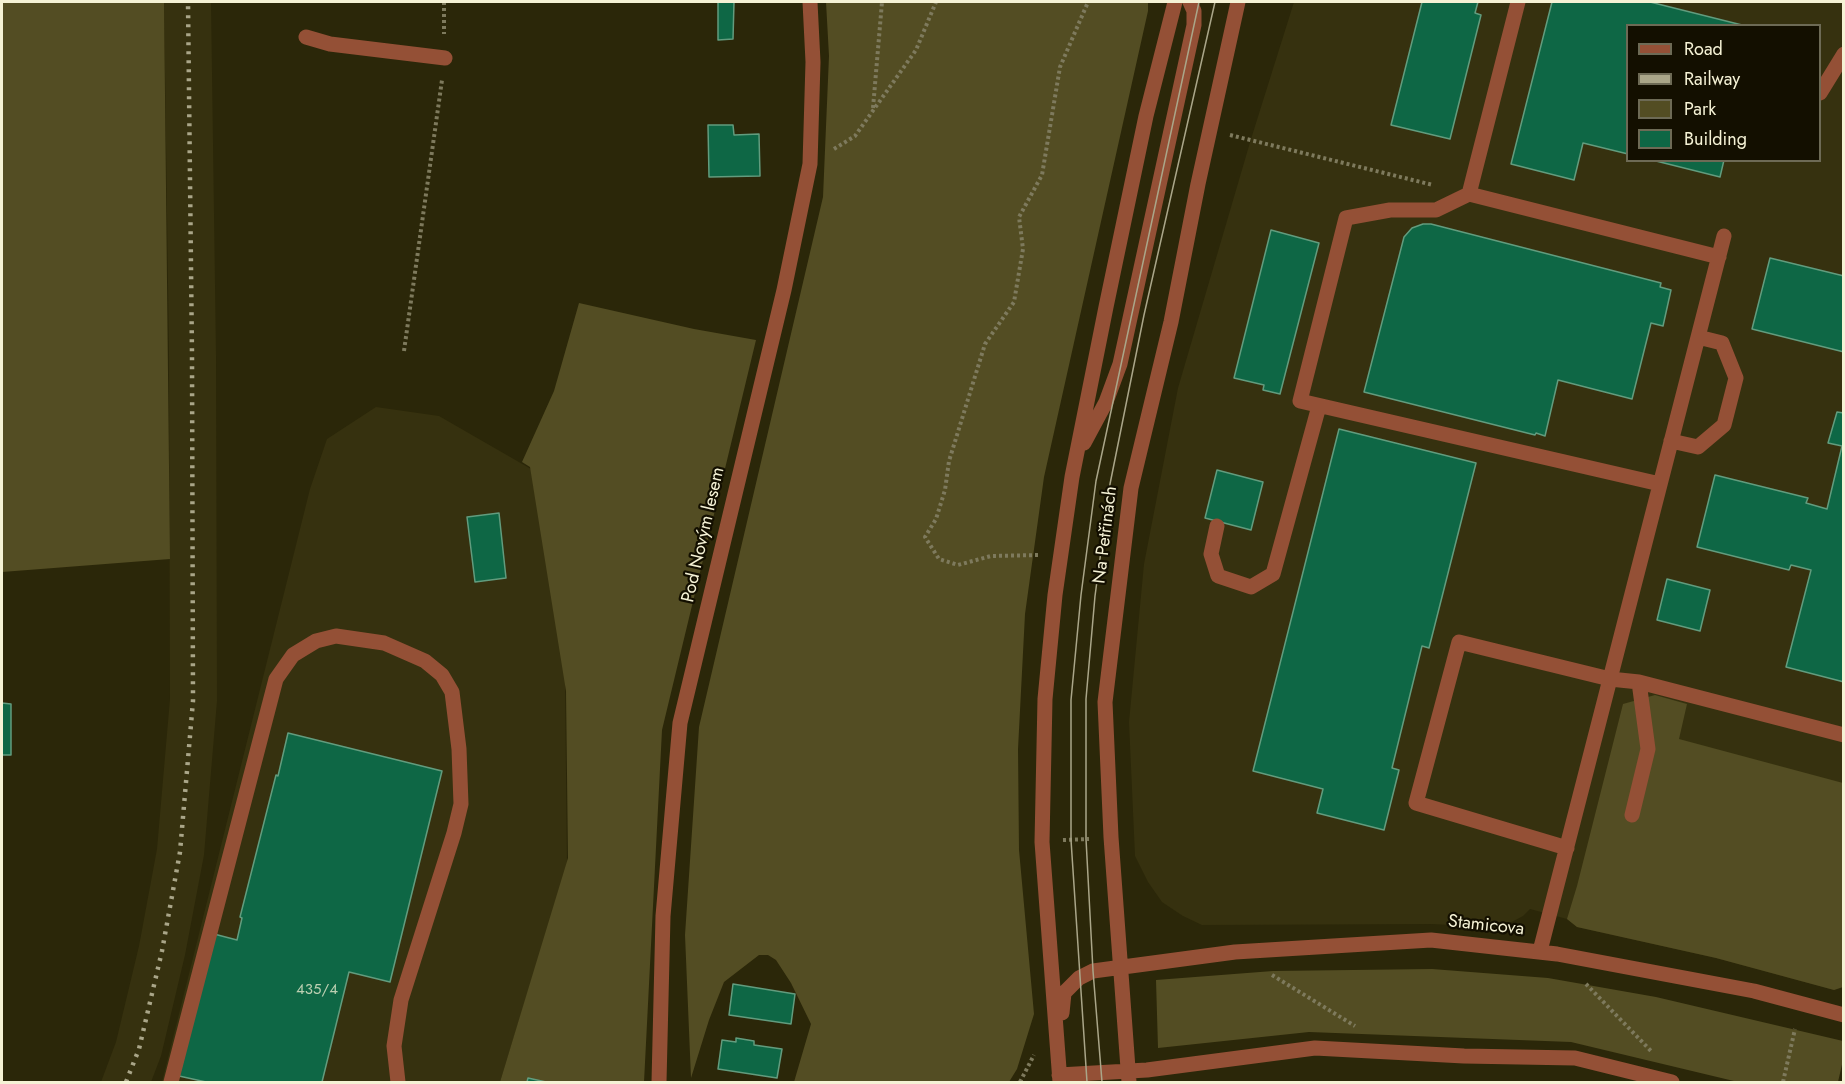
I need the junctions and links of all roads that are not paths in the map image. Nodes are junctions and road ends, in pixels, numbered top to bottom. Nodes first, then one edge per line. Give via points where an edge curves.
1 (810, 2) edge
2 (1175, 2) edge
3 (1190, 2) edge
4 (1238, 2) edge
5 (1518, 2) edge
6 (306, 37) dead end
7 (1844, 54) edge
8 (445, 58) road end
9 (1821, 91) edge
10 (1469, 194) junction
11 (1724, 236) dead end
12 (1719, 257) junction
13 (1698, 337) junction
14 (1318, 406) junction
15 (1671, 441) junction
16 (1071, 477) junction
17 (1660, 484) junction
18 (1217, 526) dead end
19 (1610, 679) junction
20 (1639, 682) junction
21 (1844, 735) edge
22 (1632, 815) dead end
23 (1567, 848) junction
24 (1540, 951) junction
25 (1120, 967) junction
26 (1844, 1015) edge
27 (1128, 1077) edge
28 (1057, 1080) edge
29 (171, 1083) edge
30 (398, 1083) edge
31 (659, 1083) edge
32 (1672, 1083) edge

1 - 31 street, Pod Novým lesem via 810,164 784,290 680,723 663,916
2 - 16 street via 1146,116
3 - 16 street via 1194,25 1120,364
4 - 25 street, Na Petřinách via 1172,322 1131,488 1110,657 1105,702
5 - 10 street
6 - 8 street via 330,44
7 - 9 street
10 - 12 street
10 - 14 street via 1436,210 1390,210 1346,218 1300,401
11 - 12 street
12 - 13 street
13 - 15 street
13 - 15 street via 1722,343 1736,378 1724,425 1698,447
14 - 17 street
14 - 18 street via 1273,574 1251,587 1218,576 1211,554
15 - 17 street
16 - 28 street via 1045,711 1042,842
17 - 19 street
19 - 20 street
19 - 23 street
19 - 23 street via 1459,642 1416,803
20 - 21 street
20 - 22 street via 1648,749
23 - 24 street
24 - 25 street, Stamicova via 1431,940 1235,951
24 - 26 street, Stamicova via 1754,991
25 - 27 street, Na Petřinách
25 - 28 street, Stamicova via 1092,971 1064,993
27 - 28 street
27 - 32 street via 1315,1048 1575,1059
29 - 30 street via 276,679 293,655 316,641 336,636 384,643 425,661 442,675 452,692 461,804 401,1000 394,1046

